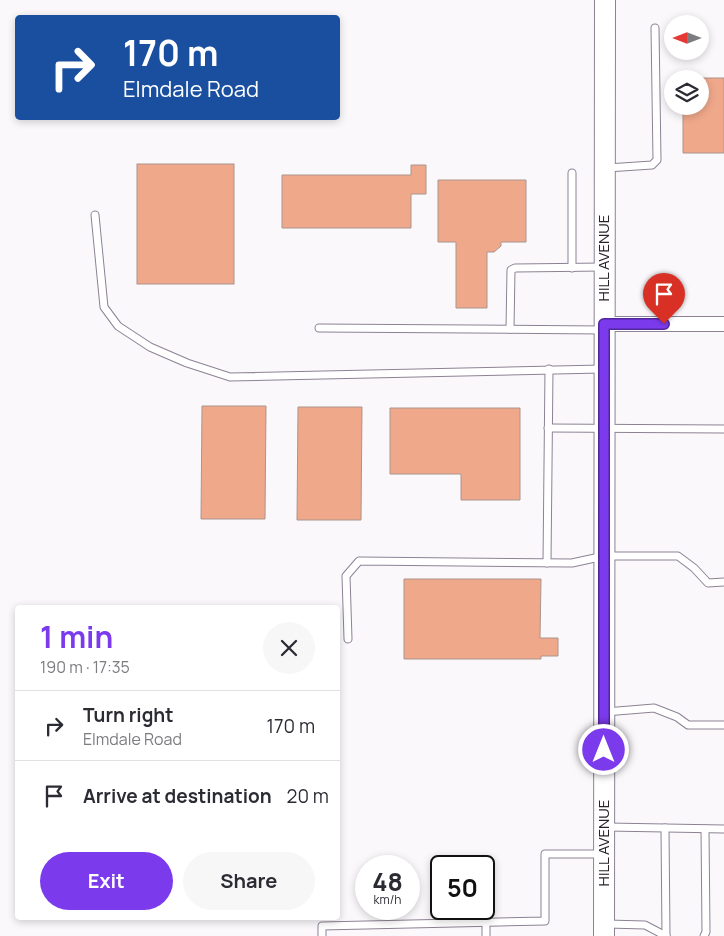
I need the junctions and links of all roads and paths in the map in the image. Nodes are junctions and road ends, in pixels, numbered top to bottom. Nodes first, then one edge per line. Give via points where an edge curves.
1 (605, 0) edge
2 (655, 28) dead end
3 (604, 168) junction
4 (572, 174) dead end
5 (95, 215) dead end
6 (604, 267) junction
7 (572, 268) junction
8 (724, 324) edge
9 (604, 327) junction
10 (319, 328) dead end
11 (510, 329) junction
12 (549, 369) junction
13 (604, 369) junction
14 (548, 428) junction
15 (604, 429) junction
16 (724, 429) edge
17 (604, 556) junction
18 (547, 563) junction
19 (724, 582) edge
20 (348, 638) dead end
21 (604, 712) junction
22 (724, 725) edge
23 (604, 827) junction
24 (664, 828) junction
25 (705, 828) junction
26 (724, 829) edge
27 (604, 854) junction
28 (486, 922) junction
29 (604, 930) edge
30 (322, 936) edge
31 (486, 936) edge
32 (666, 936) edge
33 (704, 936) edge

1 - 3 main road, HILL AVENUE
2 - 3 lane via 657,160 652,165
3 - 6 main road, HILL AVENUE
4 - 7 lane
5 - 12 lane via 104,307 118,326 150,347 187,363 230,376
6 - 7 lane
6 - 9 main road, HILL AVENUE
7 - 11 lane via 511,270
8 - 9 street
9 - 11 lane
9 - 13 main road, HILL AVENUE
10 - 11 lane
12 - 13 lane
12 - 14 lane
13 - 15 main road, HILL AVENUE
14 - 15 lane
14 - 18 lane
15 - 16 lane
15 - 17 main road, HILL AVENUE
17 - 18 lane via 572,563
17 - 19 lane via 678,556 708,583
17 - 21 main road, HILL AVENUE
18 - 20 lane via 358,561 346,576
21 - 22 lane via 654,708 688,725
21 - 23 main road, HILL AVENUE
23 - 24 lane
23 - 27 main road, HILL AVENUE
24 - 25 lane
24 - 32 lane
25 - 26 lane
25 - 33 lane
27 - 28 lane via 545,854 545,921
27 - 29 main road, HILL AVENUE
28 - 30 lane via 322,926
28 - 31 lane
29 - 32 lane via 645,925

